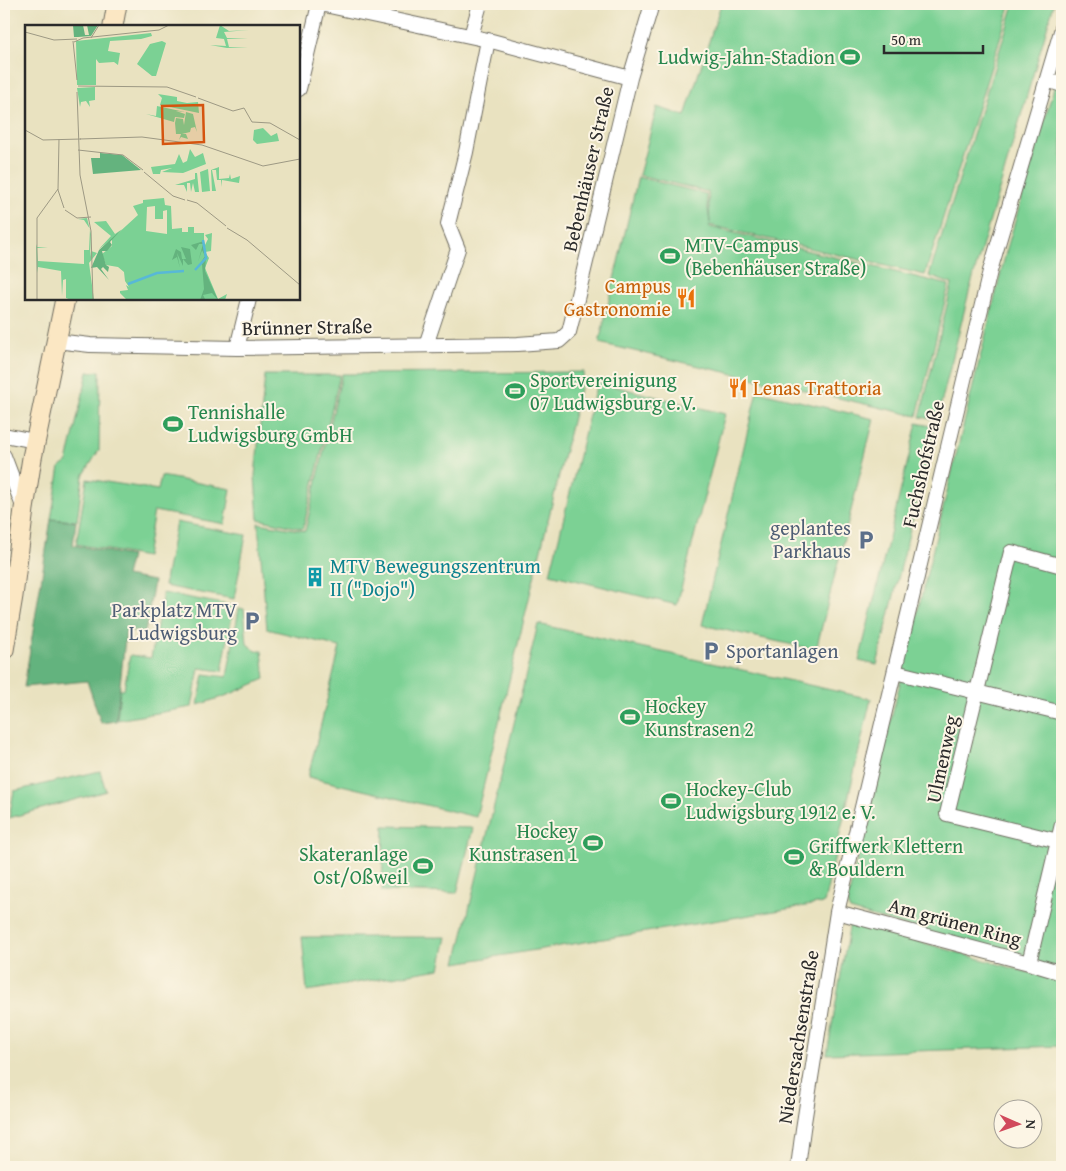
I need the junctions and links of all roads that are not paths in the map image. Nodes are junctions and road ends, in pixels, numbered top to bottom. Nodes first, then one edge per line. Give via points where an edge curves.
1 (117, 4) edge
2 (320, 4) edge
3 (480, 4) edge
4 (652, 4) edge
5 (113, 25) edge
6 (1062, 28) edge
7 (471, 36) junction
8 (488, 40) junction
9 (630, 78) junction
10 (1047, 80) junction
11 (1062, 84) edge
12 (300, 85) edge
13 (65, 300) edge
14 (249, 300) edge
15 (559, 340) joint
16 (56, 341) junction
17 (426, 345) junction
18 (237, 348) junction
19 (4, 435) edge
20 (35, 441) junction
21 (4, 456) edge
22 (24, 509) junction
23 (1062, 566) edge
24 (4, 650) edge
25 (895, 672) junction
26 (977, 692) junction
27 (1062, 712) edge
28 (1062, 824) edge
29 (1058, 842) junction
30 (837, 912) junction
31 (1029, 963) junction
32 (1062, 973) edge
33 (798, 1167) edge

1 - 5 main road
2 - 7 street
2 - 12 street
3 - 7 street
4 - 9 street, Bebenhäuser Straße
6 - 10 street, Fuchshofstraße
7 - 8 street
8 - 9 street
8 - 17 street via 448,224 458,249
9 - 15 street, Bebenhäuser Straße via 569,332
10 - 11 street
10 - 25 street, Fuchshofstraße via 990,272
13 - 16 main road
14 - 18 street
15 - 17 street, Brünner Straße
16 - 18 street, Brünner Straße via 90,345
16 - 20 main road
17 - 18 street, Brünner Straße
19 - 20 street
20 - 22 main road
21 - 22 street
22 - 24 main road
23 - 26 street, Ulmenweg via 1011,552
25 - 26 street, Ulmenweg
25 - 30 street, Fuchshofstraße
26 - 27 street, Ulmenweg
26 - 29 street, Ulmenweg via 947,814
28 - 29 street
29 - 31 street
30 - 31 street, Am grünen Ring
30 - 33 street, Niedersachsenstraße
31 - 32 street, Am grünen Ring

